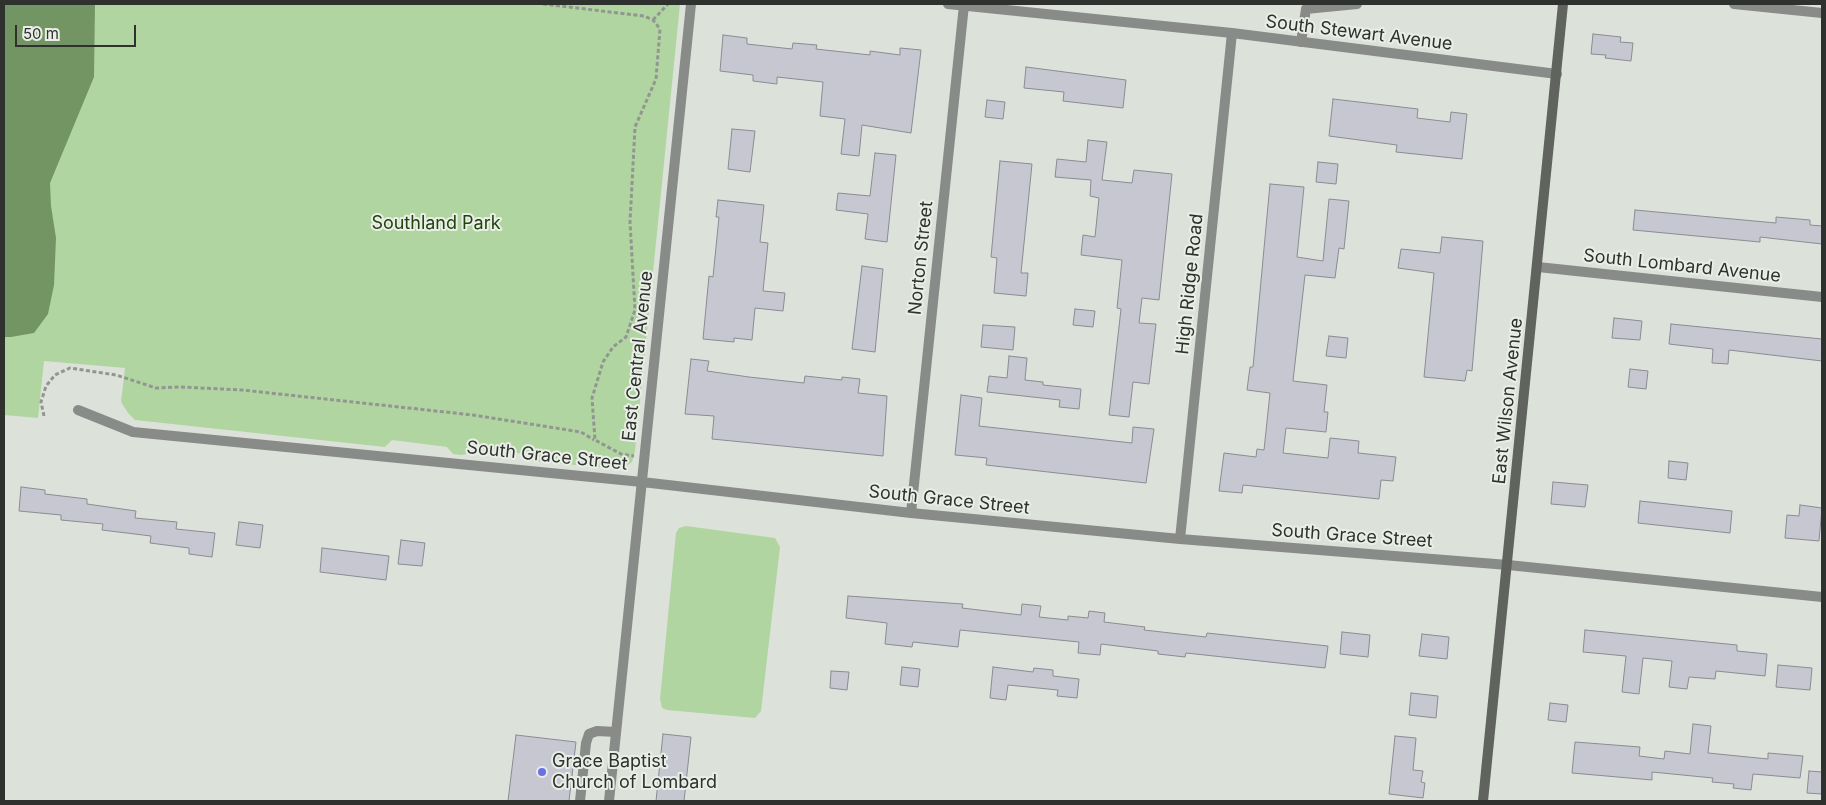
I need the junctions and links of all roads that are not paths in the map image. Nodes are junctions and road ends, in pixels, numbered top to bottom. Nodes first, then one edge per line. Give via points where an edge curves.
1 (691, 4) edge
2 (948, 4) edge
3 (1357, 4) edge
4 (1563, 4) edge
5 (1734, 4) edge
6 (964, 5) junction
7 (1306, 7) edge
8 (1822, 13) edge
9 (1232, 32) junction
10 (1302, 42) junction
11 (1557, 74) junction
12 (1538, 267) junction
13 (1822, 297) edge
14 (78, 410) dead end
15 (642, 482) junction
16 (912, 513) junction
17 (1180, 539) junction
18 (1508, 565) junction
19 (1822, 597) edge
20 (616, 732) junction
21 (580, 801) edge
22 (609, 801) edge
23 (1483, 801) edge

1 - 15 street, East Central Avenue
2 - 6 street, South Stewart Avenue
3 - 7 street
4 - 11 street, East Wilson Avenue
5 - 8 street
6 - 9 street, South Stewart Avenue
6 - 16 street, Norton Street
7 - 10 street
9 - 10 street, South Stewart Avenue
9 - 17 street, High Ridge Road
10 - 11 street, South Stewart Avenue
11 - 12 street, East Wilson Avenue
12 - 13 street, South Lombard Avenue
12 - 18 street, East Wilson Avenue
14 - 15 street, South Grace Street via 134,432
15 - 16 street, South Grace Street
15 - 20 street, East Central Avenue
16 - 17 street, South Grace Street
17 - 18 street, South Grace Street
18 - 19 street, South Grace Street
18 - 23 street, East Wilson Avenue
20 - 21 street via 589,734
20 - 22 street, East Central Avenue

